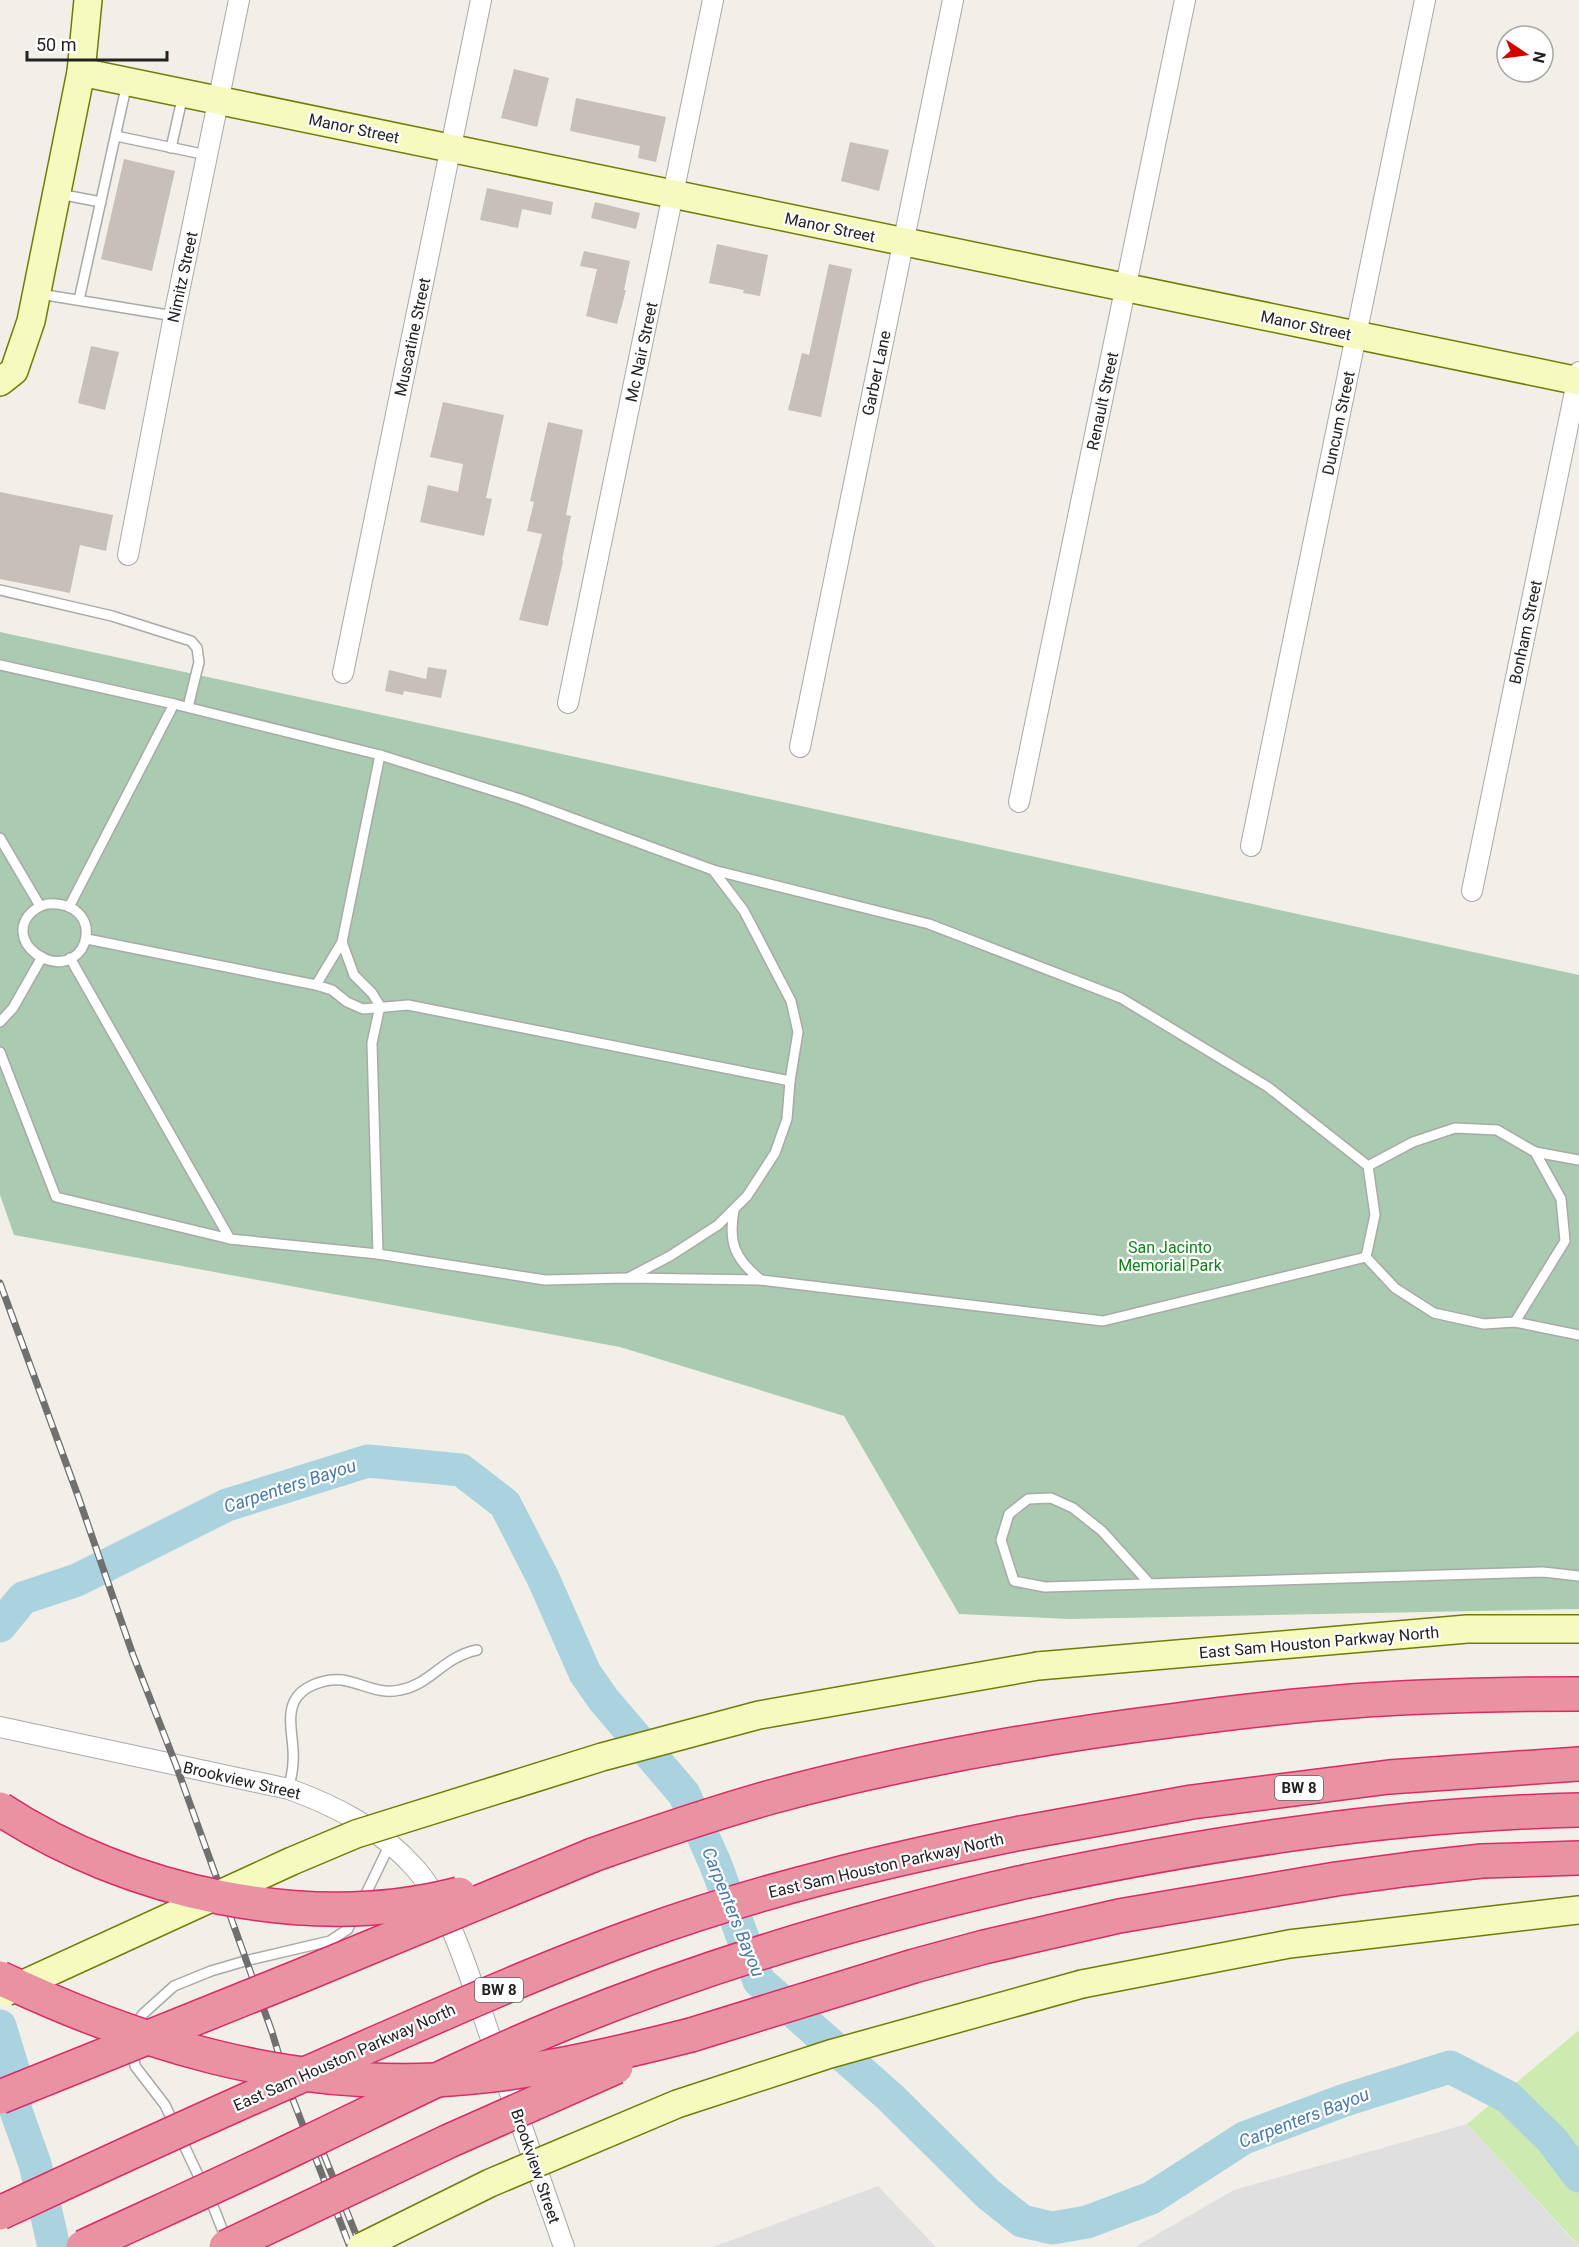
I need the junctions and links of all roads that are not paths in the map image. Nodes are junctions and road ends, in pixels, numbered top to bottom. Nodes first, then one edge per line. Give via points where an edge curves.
1 (88, 0) edge
2 (239, 0) edge
3 (481, 0) edge
4 (713, 0) edge
5 (953, 0) edge
6 (1185, 0) edge
7 (1425, 0) edge
8 (81, 72) junction
9 (128, 82) junction
10 (183, 93) junction
11 (219, 100) junction
12 (116, 136) junction
13 (171, 148) junction
14 (450, 148) junction
15 (207, 156) junction
16 (56, 194) junction
17 (673, 194) junction
18 (101, 202) junction
19 (904, 242) junction
20 (1126, 288) junction
21 (36, 293) junction
22 (79, 300) junction
23 (174, 316) junction
24 (1356, 335) junction
25 (1578, 378) edge
26 (0, 382) edge
27 (128, 555) dead end
28 (0, 590) edge
29 (0, 664) edge
30 (342, 673) dead end
31 (174, 704) junction
32 (568, 704) dead end
33 (188, 707) junction
34 (800, 747) dead end
35 (380, 755) junction
36 (1019, 802) dead end
37 (0, 838) edge
38 (1251, 846) dead end
39 (713, 870) junction
40 (1472, 891) dead end
41 (40, 906) junction
42 (69, 907) junction
43 (87, 939) junction
44 (342, 942) junction
45 (42, 957) junction
46 (70, 958) junction
47 (316, 985) junction
48 (380, 1006) junction
49 (0, 1022) edge
50 (0, 1052) edge
51 (790, 1081) junction
52 (1535, 1152) junction
53 (1579, 1160) edge
54 (1368, 1167) junction
55 (734, 1209) junction
56 (230, 1239) junction
57 (378, 1254) junction
58 (1366, 1257) junction
59 (628, 1278) junction
60 (761, 1280) junction
61 (1515, 1322) junction
62 (1579, 1335) edge
63 (1579, 1576) edge
64 (1149, 1583) junction
65 (1579, 1629) edge
66 (477, 1650) dead end
67 (1579, 1694) edge
68 (0, 1727) edge
69 (1579, 1764) edge
70 (289, 1789) junction
71 (0, 1809) edge
72 (1579, 1810) edge
73 (391, 1844) junction
74 (593, 1855) junction
75 (1579, 1858) edge
76 (1579, 1910) edge
77 (0, 1978) edge
78 (0, 1995) edge
79 (691, 2035) junction
80 (0, 2097) edge
81 (0, 2213) edge
82 (83, 2247) edge
83 (228, 2247) edge
84 (361, 2247) edge
85 (564, 2247) edge

1 - 8 main road
2 - 11 street, Nimitz Street
3 - 14 street, Muscatine Street
4 - 17 street, Mc Nair Street
5 - 19 street, Garber Lane
6 - 20 street, Renault Street
7 - 24 street, Duncum Street
8 - 9 main road, Manor Street
8 - 16 main road
9 - 10 main road, Manor Street
9 - 12 lane
10 - 11 main road, Manor Street
10 - 13 lane
11 - 14 main road, Manor Street
11 - 15 street, Nimitz Street
12 - 13 lane
12 - 18 lane
13 - 15 lane
14 - 17 main road, Manor Street
14 - 30 street, Muscatine Street
15 - 23 street, Nimitz Street
16 - 18 lane
16 - 21 main road
17 - 19 main road, Manor Street
17 - 32 street, Mc Nair Street
18 - 22 lane
19 - 20 main road, Manor Street
19 - 34 street, Garber Lane
20 - 24 main road, Manor Street
20 - 36 street, Renault Street
21 - 22 lane
21 - 26 main road via 14,371
22 - 23 lane
23 - 27 street, Nimitz Street
24 - 25 main road, Manor Street
24 - 38 street, Duncum Street
25 - 40 street, Bonham Street
28 - 33 lane via 112,616 190,641 197,648 199,662
29 - 31 lane
31 - 33 lane
31 - 42 lane
33 - 35 lane
35 - 39 lane via 520,799
35 - 44 lane
37 - 41 lane
39 - 51 lane via 744,911 791,1001 798,1032
39 - 54 lane via 929,924 1121,998 1268,1087
41 - 42 lane via 54,903
41 - 45 lane via 27,916 23,931 28,946
42 - 43 lane via 82,917
43 - 46 lane via 81,951
43 - 47 lane
44 - 47 lane
44 - 48 lane via 354,975
45 - 46 lane
45 - 49 lane via 13,1008
46 - 56 lane
47 - 48 lane via 363,1009
48 - 51 lane via 408,1005
48 - 57 lane via 372,1043
50 - 56 lane via 56,1197
51 - 55 lane via 787,1119 775,1152
52 - 53 lane
52 - 54 lane via 1497,1130 1455,1128 1413,1142
52 - 61 lane via 1561,1199 1565,1241
54 - 58 lane via 1375,1215
55 - 59 lane via 718,1225
55 - 60 lane via 730,1230 735,1250 745,1267
56 - 57 lane
57 - 59 lane via 545,1280
58 - 60 lane via 1103,1321
58 - 61 lane via 1395,1288 1434,1313 1484,1324
59 - 60 lane
61 - 62 lane
63 - 64 lane via 1543,1572
64 - 64 lane via 1045,1587 1014,1581 1001,1540 1009,1514 1028,1499 1051,1498 1073,1508 1102,1532
65 - 78 main road, East Sam Houston Parkway North, bridge via 1467,1629 1038,1666 759,1715 602,1757 356,1834
66 - 70 lane via 458,1656 404,1690 379,1691 334,1680 300,1693 291,1717 294,1760
67 - 74 highway via 1421,1697 1275,1708 1002,1745 773,1797
68 - 70 street, Brookview Street
69 - 81 highway, East Sam Houston Parkway North / BW 8, bridge via 1389,1777 1192,1802 1021,1833 801,1883 639,1934 558,1965 265,2091
70 - 73 street, Brookview Street via 327,1803
71 - 74 highway, bridge via 74,1850 138,1875 237,1900 282,1906 357,1908 421,1902 473,1891
72 - 82 highway, bridge via 1454,1816 1184,1850 1028,1881 812,1936 560,2025
73 - 83 lane via 348,1929 330,1941 245,1960 174,1986 131,2030 135,2066 165,2105
73 - 85 street, Brookview Street via 416,1869 442,1910 466,1966
74 - 80 highway, bridge
75 - 79 highway via 1482,1861 1336,1879 1119,1916 915,1966
76 - 84 main road, bridge via 1289,1944 1082,1984 830,2054 676,2104 490,2184
77 - 79 highway, bridge via 114,2027 185,2050 270,2070 319,2076 408,2080 483,2076 565,2063
79 - 83 highway, bridge via 449,2141

